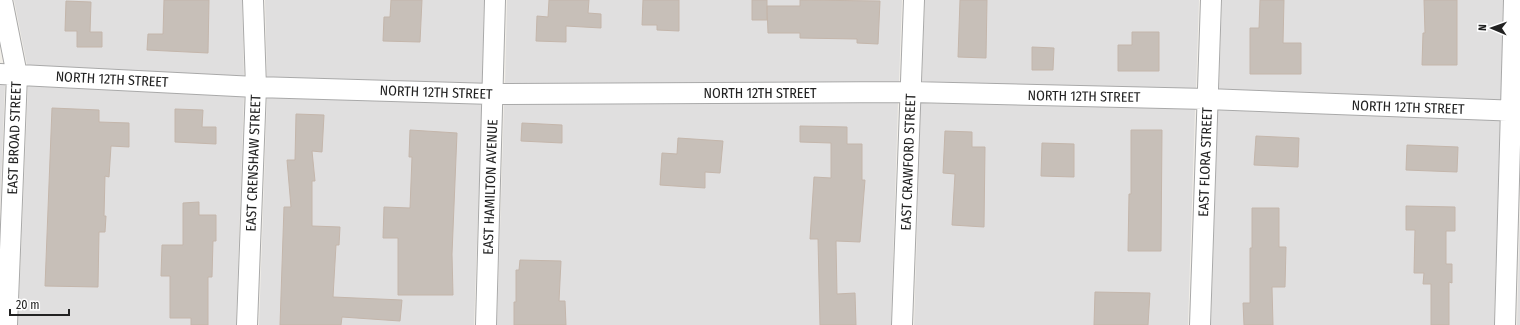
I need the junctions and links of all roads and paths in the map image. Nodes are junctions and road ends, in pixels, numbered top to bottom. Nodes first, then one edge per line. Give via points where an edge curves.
1 (2, 0) edge
2 (253, 0) edge
3 (495, 0) edge
4 (914, 0) edge
5 (1211, 0) edge
6 (1514, 0) edge
7 (8, 74) edge
8 (256, 86) junction
9 (910, 92) junction
10 (493, 94) junction
11 (1207, 99) junction
12 (1516, 111) edge
13 (7, 325) edge
14 (247, 325) edge
15 (486, 325) edge
16 (902, 325) edge
17 (1200, 325) edge
18 (1505, 325) edge

1 - 7 street, EAST BROAD STREET
2 - 8 street, EAST CRENSHAW STREET
3 - 10 street, EAST HAMILTON AVENUE
4 - 9 street, EAST CRAWFORD STREET
5 - 11 street, EAST FLORA STREET
6 - 12 street
7 - 8 street, NORTH 12TH STREET
7 - 13 street, EAST BROAD STREET
8 - 10 street, NORTH 12TH STREET
8 - 14 street, EAST CRENSHAW STREET
9 - 10 street, NORTH 12TH STREET
9 - 11 street, NORTH 12TH STREET
9 - 16 street, EAST CRAWFORD STREET
10 - 15 street, EAST HAMILTON AVENUE
11 - 12 street, NORTH 12TH STREET
11 - 17 street, EAST FLORA STREET
12 - 18 street

